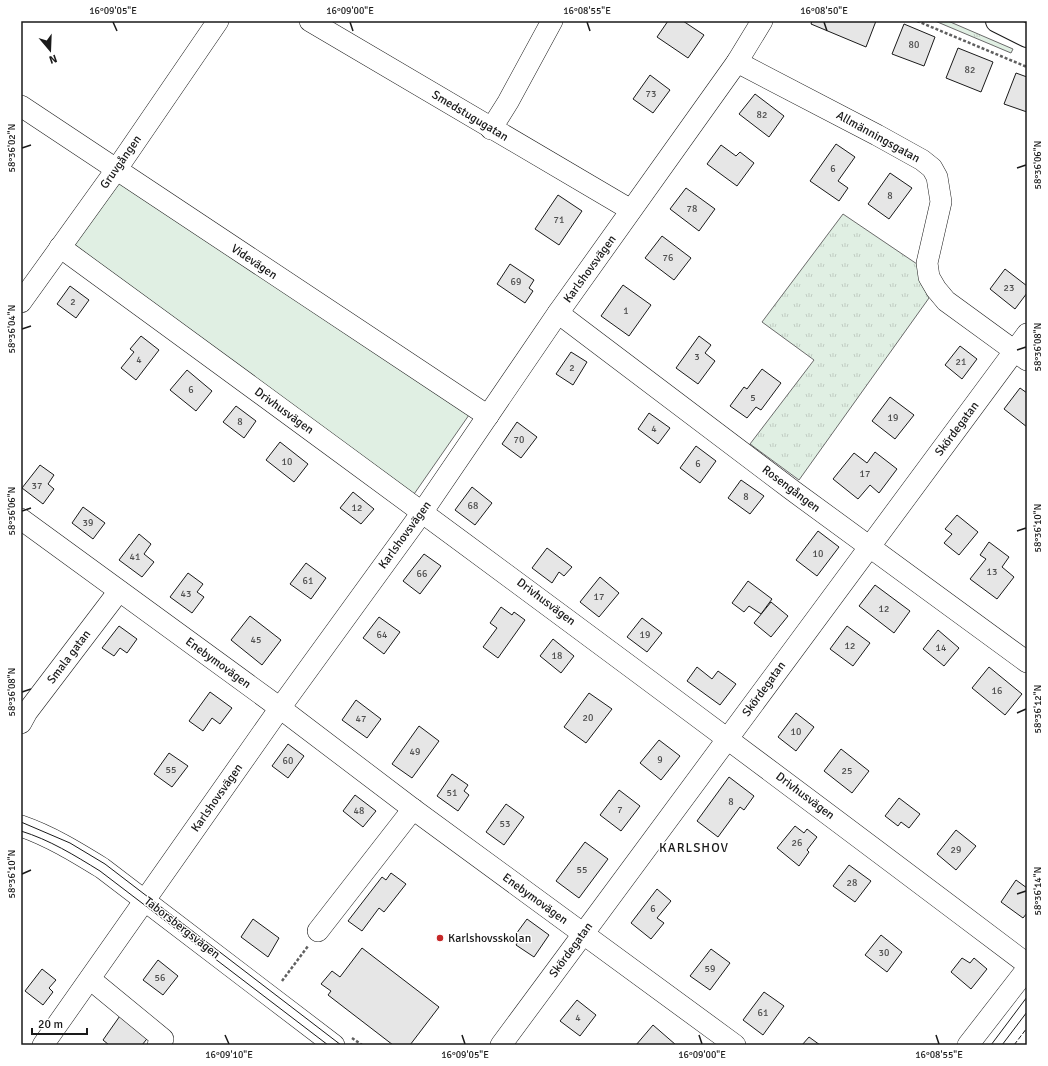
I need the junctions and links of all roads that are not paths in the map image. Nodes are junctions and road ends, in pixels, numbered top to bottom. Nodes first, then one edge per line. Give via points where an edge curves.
1 (218, 21) edge
2 (310, 21) edge
3 (552, 21) edge
4 (762, 21) edge
5 (997, 21) edge
6 (1027, 36) edge
7 (737, 62) junction
8 (21, 106) edge
9 (491, 129) junction
10 (116, 170) junction
11 (631, 210) junction
12 (60, 247) junction
13 (21, 302) edge
14 (558, 313) junction
15 (1027, 334) edge
16 (1021, 356) edge
17 (488, 416) junction
18 (423, 511) junction
19 (21, 519) edge
20 (869, 546) junction
21 (119, 591) junction
22 (1027, 662) edge
23 (280, 708) junction
24 (21, 724) edge
25 (728, 738) junction
26 (412, 809) junction
27 (21, 826) edge
28 (146, 900) junction
29 (318, 931) road end
30 (583, 934) junction
31 (1027, 964) edge
32 (1027, 969) edge
33 (90, 979) junction
34 (43, 1045) edge
35 (158, 1045) edge
36 (334, 1045) edge
37 (501, 1045) edge
38 (735, 1045) edge
39 (968, 1045) edge

1 - 10 street, Gruvgången
2 - 9 street, Smedstugugatan
3 - 9 street
4 - 7 street, Karlshovsvägen
5 - 6 main road
7 - 11 street, Karlshovsvägen
7 - 16 street, Allmänningsgatan via 877,135 932,168 937,177 941,202 927,263 929,277 946,301
8 - 10 street, Videvägen
9 - 11 street, Smedstugugatan
10 - 12 street, Gruvgången
10 - 17 street, Videvägen
11 - 14 street, Karlshovsvägen
12 - 13 street, Gruvgången
12 - 18 street, Drivhusvägen
14 - 17 street, Karlshovsvägen
14 - 20 street, Rosengången
15 - 16 street, Skördegatan
16 - 20 street, Skördegatan
17 - 18 street, Karlshovsvägen
18 - 23 street, Karlshovsvägen
18 - 25 street, Drivhusvägen
19 - 21 street, Enebymovägen
20 - 22 street, Rosengången
20 - 25 street, Skördegatan
21 - 23 street, Enebymovägen
21 - 24 street, Smala gatan via 27,712
23 - 26 street, Enebymovägen
23 - 28 street, Karlshovsvägen
25 - 30 street, Skördegatan
25 - 31 street, Drivhusvägen
26 - 29 street
26 - 30 street, Enebymovägen
27 - 28 street, Taborsbergsvägen via 68,847
28 - 33 street, Karlshovsvägen
28 - 36 street, Taborsbergsvägen
30 - 37 street, Skördegatan
30 - 38 street, Enebymovägen
32 - 39 street
33 - 34 street, Karlshovsvägen
33 - 35 street via 163,1039

